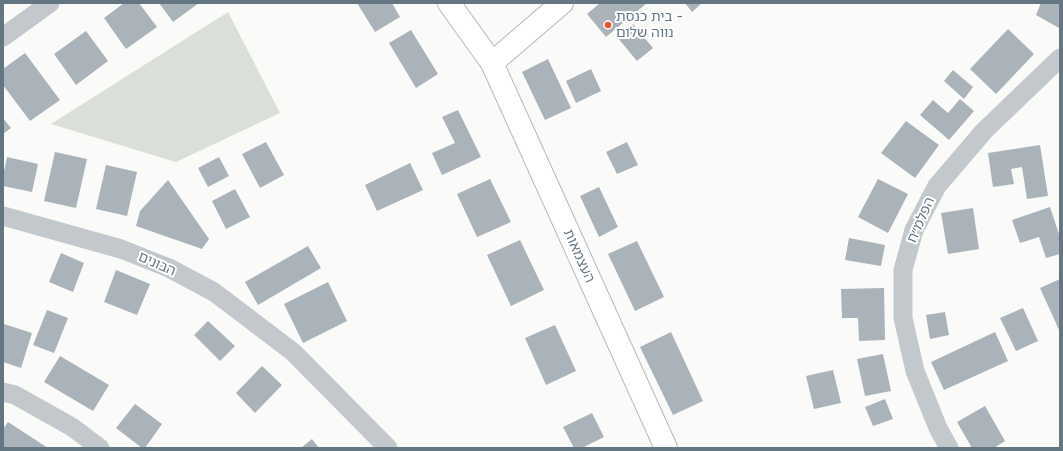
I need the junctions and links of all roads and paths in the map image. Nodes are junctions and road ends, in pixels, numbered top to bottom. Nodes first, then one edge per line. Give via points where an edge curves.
1 (50, 3) edge
2 (450, 3) edge
3 (562, 3) edge
4 (3, 37) edge
5 (1060, 58) edge
6 (492, 64) junction
7 (3, 216) edge
8 (3, 392) edge
9 (100, 448) edge
10 (388, 448) edge
11 (666, 448) edge
12 (949, 448) edge

1 - 4 street
2 - 6 street, העצמאות
3 - 6 street
5 - 12 street, הפלמ״ח via 984,131 937,186 914,230 903,270 903,318 915,371
6 - 11 street, העצמאות
7 - 10 street, הבונים via 121,249 169,268 214,292 293,352
8 - 9 street via 15,395 72,428

